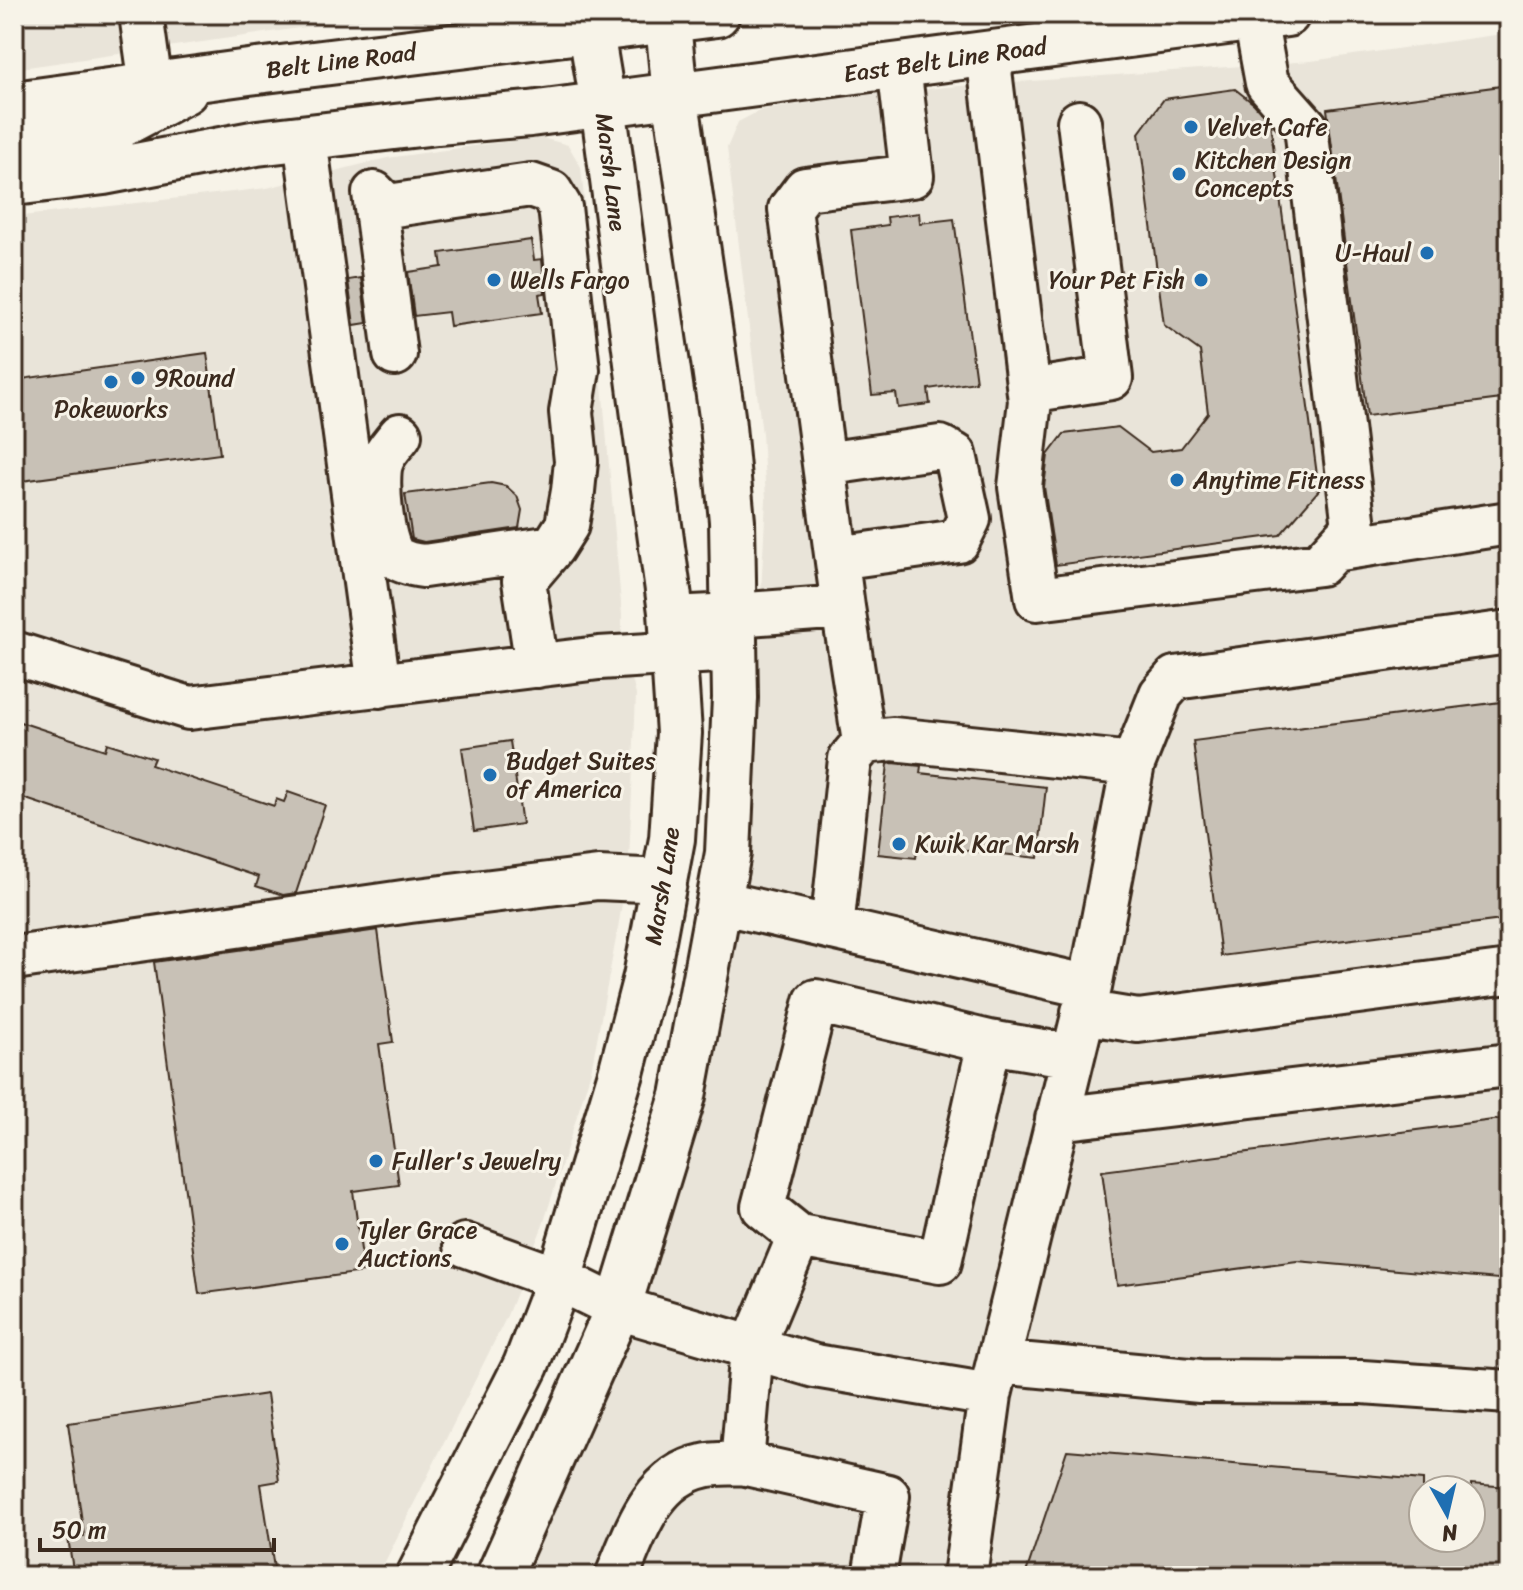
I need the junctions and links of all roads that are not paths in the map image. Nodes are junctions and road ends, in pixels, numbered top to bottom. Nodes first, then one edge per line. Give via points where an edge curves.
1 (141, 14) edge
2 (717, 14) edge
3 (1271, 16) edge
4 (667, 17) edge
5 (589, 22) edge
6 (988, 54) junction
7 (899, 66) junction
8 (208, 78) junction
9 (151, 86) junction
10 (675, 94) junction
11 (14, 104) edge
12 (603, 104) junction
13 (1079, 122) dead end
14 (14, 139) edge
15 (305, 139) junction
16 (14, 183) edge
17 (380, 236) junction
18 (319, 245) junction
19 (395, 354) dead end
20 (1029, 391) junction
21 (400, 435) dead end
22 (824, 464) junction
23 (1509, 523) edge
24 (553, 547) junction
25 (1333, 550) junction
26 (837, 558) junction
27 (843, 607) junction
28 (734, 632) junction
29 (1509, 632) edge
30 (673, 635) junction
31 (14, 653) edge
32 (537, 666) junction
33 (379, 686) junction
34 (864, 742) junction
35 (1133, 764) junction
36 (665, 881) junction
37 (719, 902) junction
38 (832, 928) junction
39 (14, 958) edge
40 (1509, 972) edge
41 (1087, 999) junction
42 (989, 1042) junction
43 (1073, 1056) junction
44 (1509, 1065) edge
45 (1057, 1119) junction
46 (799, 1236) junction
47 (465, 1245) dead end
48 (559, 1279) junction
49 (618, 1308) junction
50 (752, 1348) junction
51 (994, 1379) junction
52 (1509, 1392) edge
53 (742, 1463) junction
54 (419, 1576) edge
55 (499, 1576) edge
56 (617, 1576) edge
57 (874, 1576) edge
58 (965, 1576) edge

1 - 9 lane
2 - 4 main road
3 - 6 main road, East Belt Line Road
3 - 25 lane via 1267,83 1306,127 1354,527
4 - 5 main road, Belt Line Road
4 - 10 main road
5 - 8 main road, Belt Line Road
5 - 12 main road, Marsh Lane
6 - 7 main road, East Belt Line Road
6 - 20 lane
7 - 10 main road, East Belt Line Road
7 - 22 lane via 912,176 805,189 790,209
8 - 9 main road, Belt Line Road
8 - 14 main road via 119,126
9 - 11 main road, Belt Line Road
10 - 12 main road, East Belt Line Road
10 - 28 main road via 722,416 732,521
12 - 15 main road
12 - 30 main road, Marsh Lane
13 - 20 lane via 1111,378
15 - 16 main road
15 - 18 lane
17 - 18 lane
17 - 19 lane
17 - 24 lane via 374,193 395,205 531,185 551,192 560,207 578,370 571,412 573,491 567,525
18 - 33 lane
20 - 25 lane via 1020,487 1037,599 1320,564
21 - 24 lane via 381,462 379,493 385,537 394,555 424,566
22 - 26 lane
22 - 26 lane via 940,447 955,455 969,519 958,541
23 - 25 lane
24 - 32 lane via 524,581
26 - 27 lane
27 - 28 lane
27 - 34 lane
28 - 30 lane
28 - 37 main road via 728,853
29 - 35 lane via 1175,678 1161,694
30 - 32 lane via 599,658
30 - 36 main road, Marsh Lane via 679,733
31 - 33 lane via 189,708
32 - 33 lane
34 - 35 lane via 893,739
34 - 38 lane via 850,759
35 - 41 lane
36 - 39 lane via 598,878
36 - 48 main road, Marsh Lane via 621,1073
37 - 38 lane
37 - 49 main road via 683,1096
38 - 41 lane
40 - 41 lane via 1138,1021
41 - 43 lane
42 - 43 lane
42 - 46 lane via 940,1262
42 - 46 lane via 816,1001 763,1207
43 - 45 lane
44 - 45 lane
45 - 51 lane
46 - 50 lane
47 - 48 lane
48 - 49 lane
48 - 54 main road, Marsh Lane via 526,1365
49 - 50 lane
49 - 55 main road
50 - 51 lane via 815,1366
50 - 53 lane
51 - 52 lane via 1362,1382
51 - 58 lane
53 - 56 lane via 703,1466 664,1486 645,1512
53 - 57 lane via 888,1496

